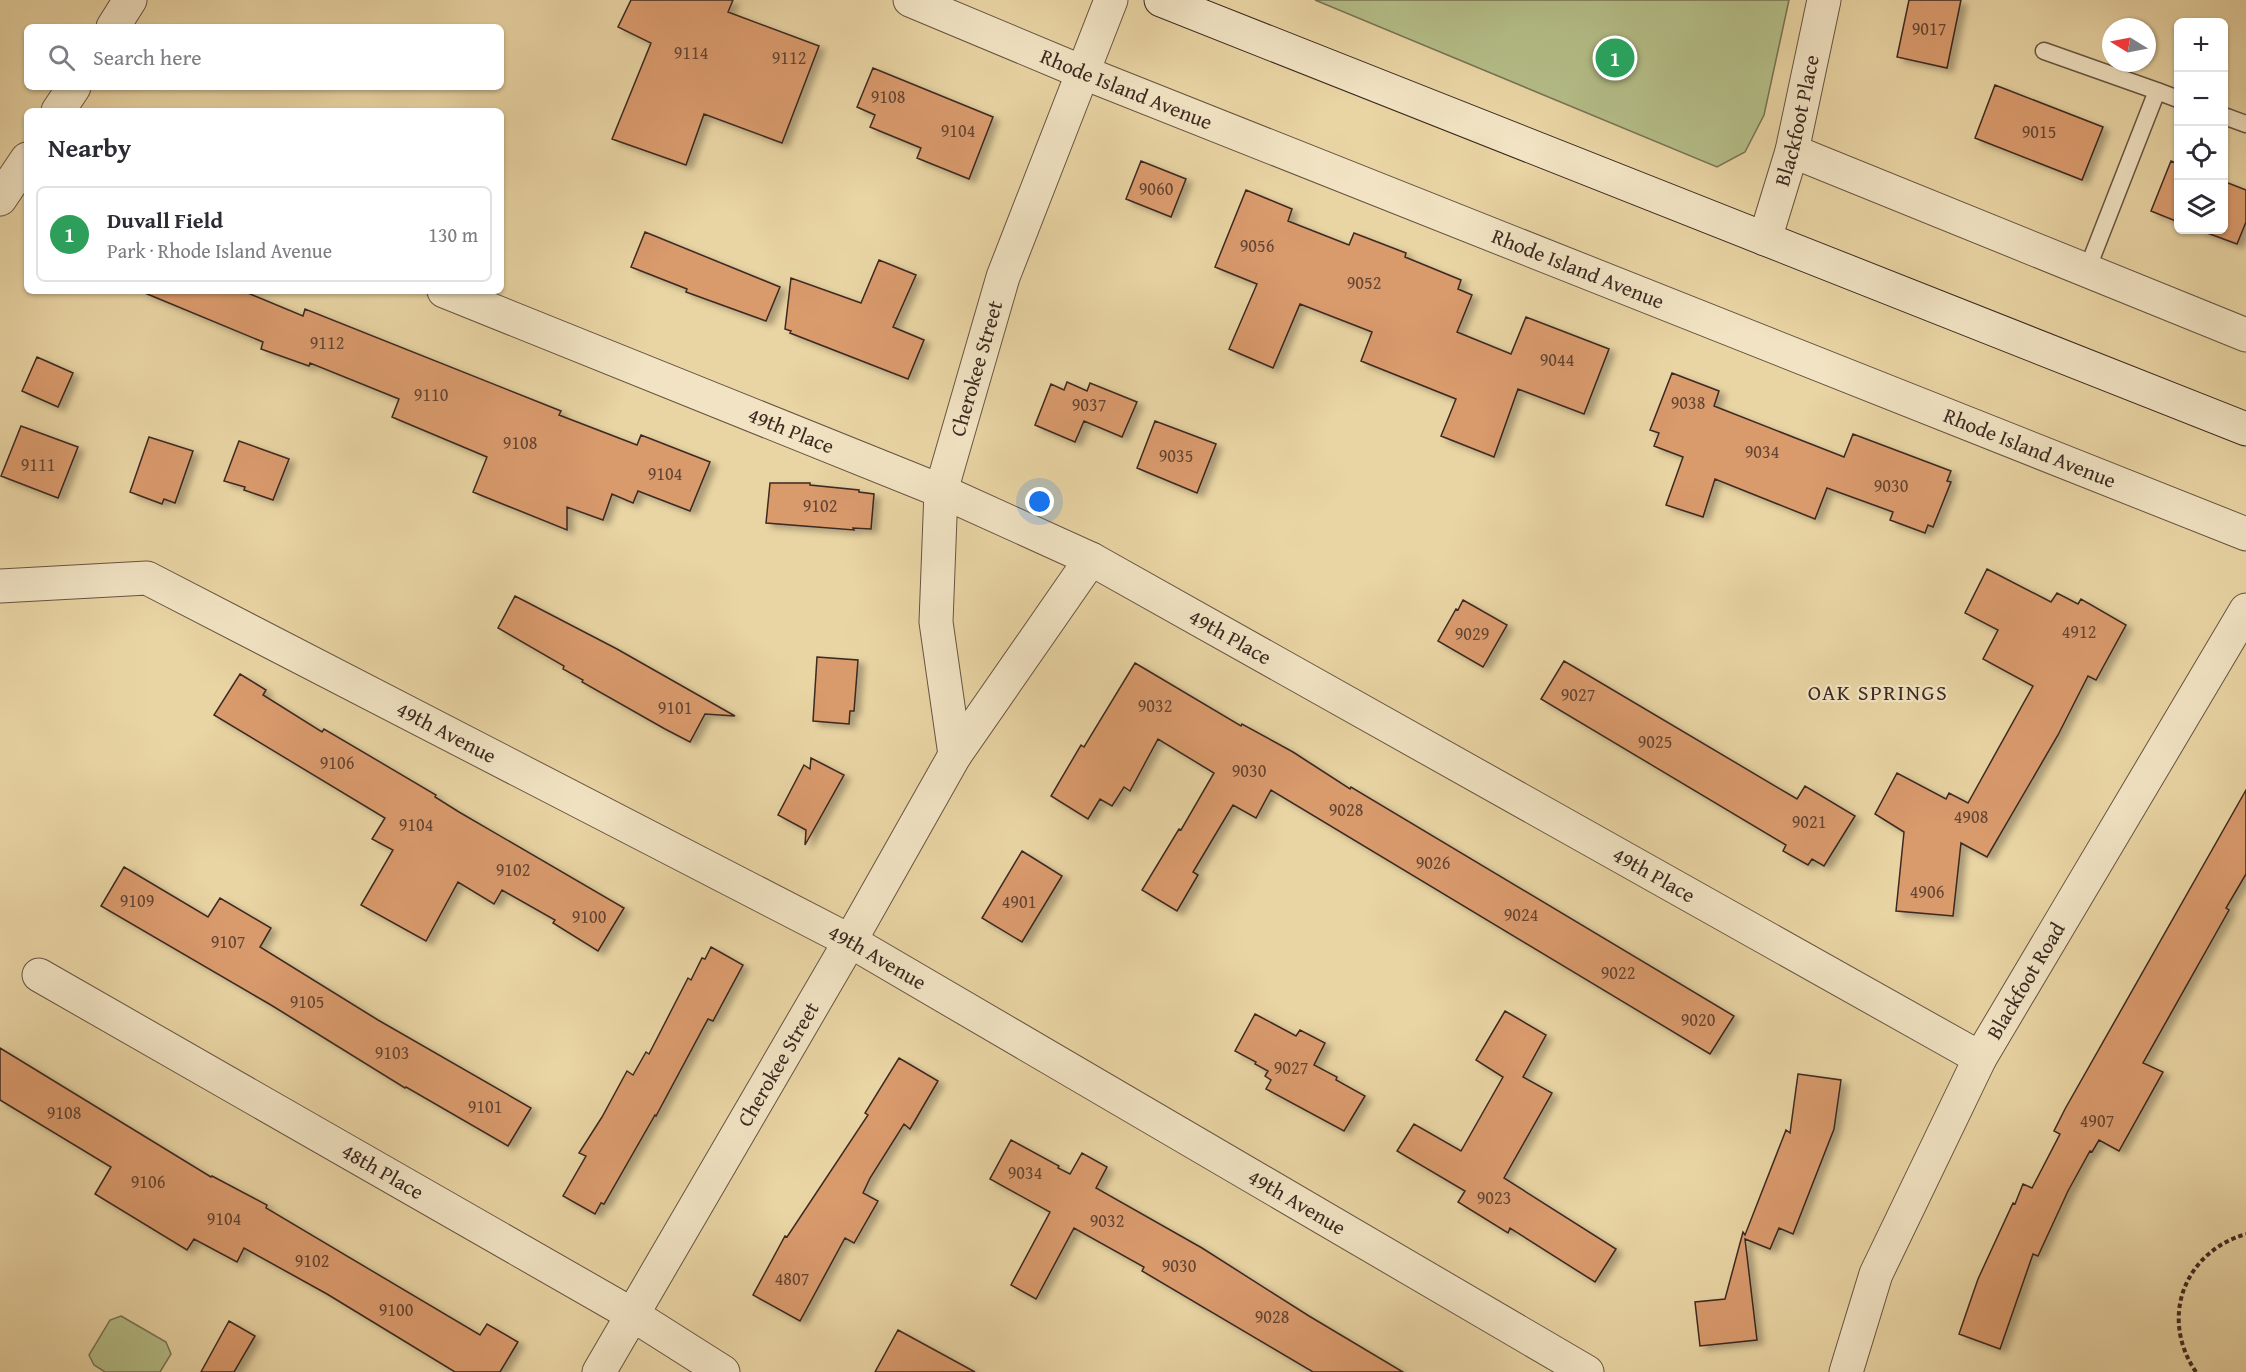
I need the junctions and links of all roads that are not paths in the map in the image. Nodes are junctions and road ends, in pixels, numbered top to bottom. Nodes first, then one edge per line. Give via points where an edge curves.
1 (130, 0) edge
2 (910, 0) edge
3 (1111, 0) edge
4 (1161, 0) edge
5 (1824, 0) edge
6 (115, 24) edge
7 (2044, 51) dead end
8 (1082, 72) junction
9 (72, 90) edge
10 (2157, 91) junction
11 (2174, 97) edge
12 (60, 108) edge
13 (2228, 118) edge
14 (2246, 124) edge
15 (1792, 151) junction
16 (24, 163) edge
17 (0, 199) edge
18 (1765, 239) junction
19 (2087, 270) junction
20 (451, 294) edge
21 (2246, 335) edge
22 (2246, 429) edge
23 (941, 491) junction
24 (2246, 534) edge
25 (1091, 559) junction
26 (0, 586) edge
27 (2246, 610) edge
28 (955, 755) junction
29 (850, 941) junction
30 (39, 975) dead end
31 (1980, 1058) junction
32 (633, 1315) junction
33 (599, 1372) edge
34 (723, 1372) edge
35 (1587, 1372) edge
36 (1846, 1372) edge

1 - 6 street
2 - 8 street, Rhode Island Avenue
3 - 8 street, Cherokee Street
4 - 18 street
5 - 15 street, Blackfoot Place
7 - 10 lane
8 - 23 street, Cherokee Street via 1003,277
8 - 24 street, Rhode Island Avenue
9 - 12 street
10 - 11 lane
10 - 19 lane
13 - 14 lane
15 - 18 street, Blackfoot Place
15 - 19 street
16 - 17 street
18 - 22 street
19 - 21 street
20 - 23 street, 49th Place
23 - 25 street, 49th Place
23 - 28 street, Cherokee Street via 936,622
25 - 28 street, Cherokee Street
25 - 31 street, 49th Place
26 - 29 street, 49th Avenue via 147,578
27 - 31 street, Blackfoot Road
28 - 29 street, Cherokee Street
29 - 32 street, Cherokee Street
29 - 35 street, 49th Avenue
30 - 32 street, 48th Place
31 - 36 street, Blackfoot Road via 1876,1274
32 - 33 street, Cherokee Street
32 - 34 street, 48th Place

